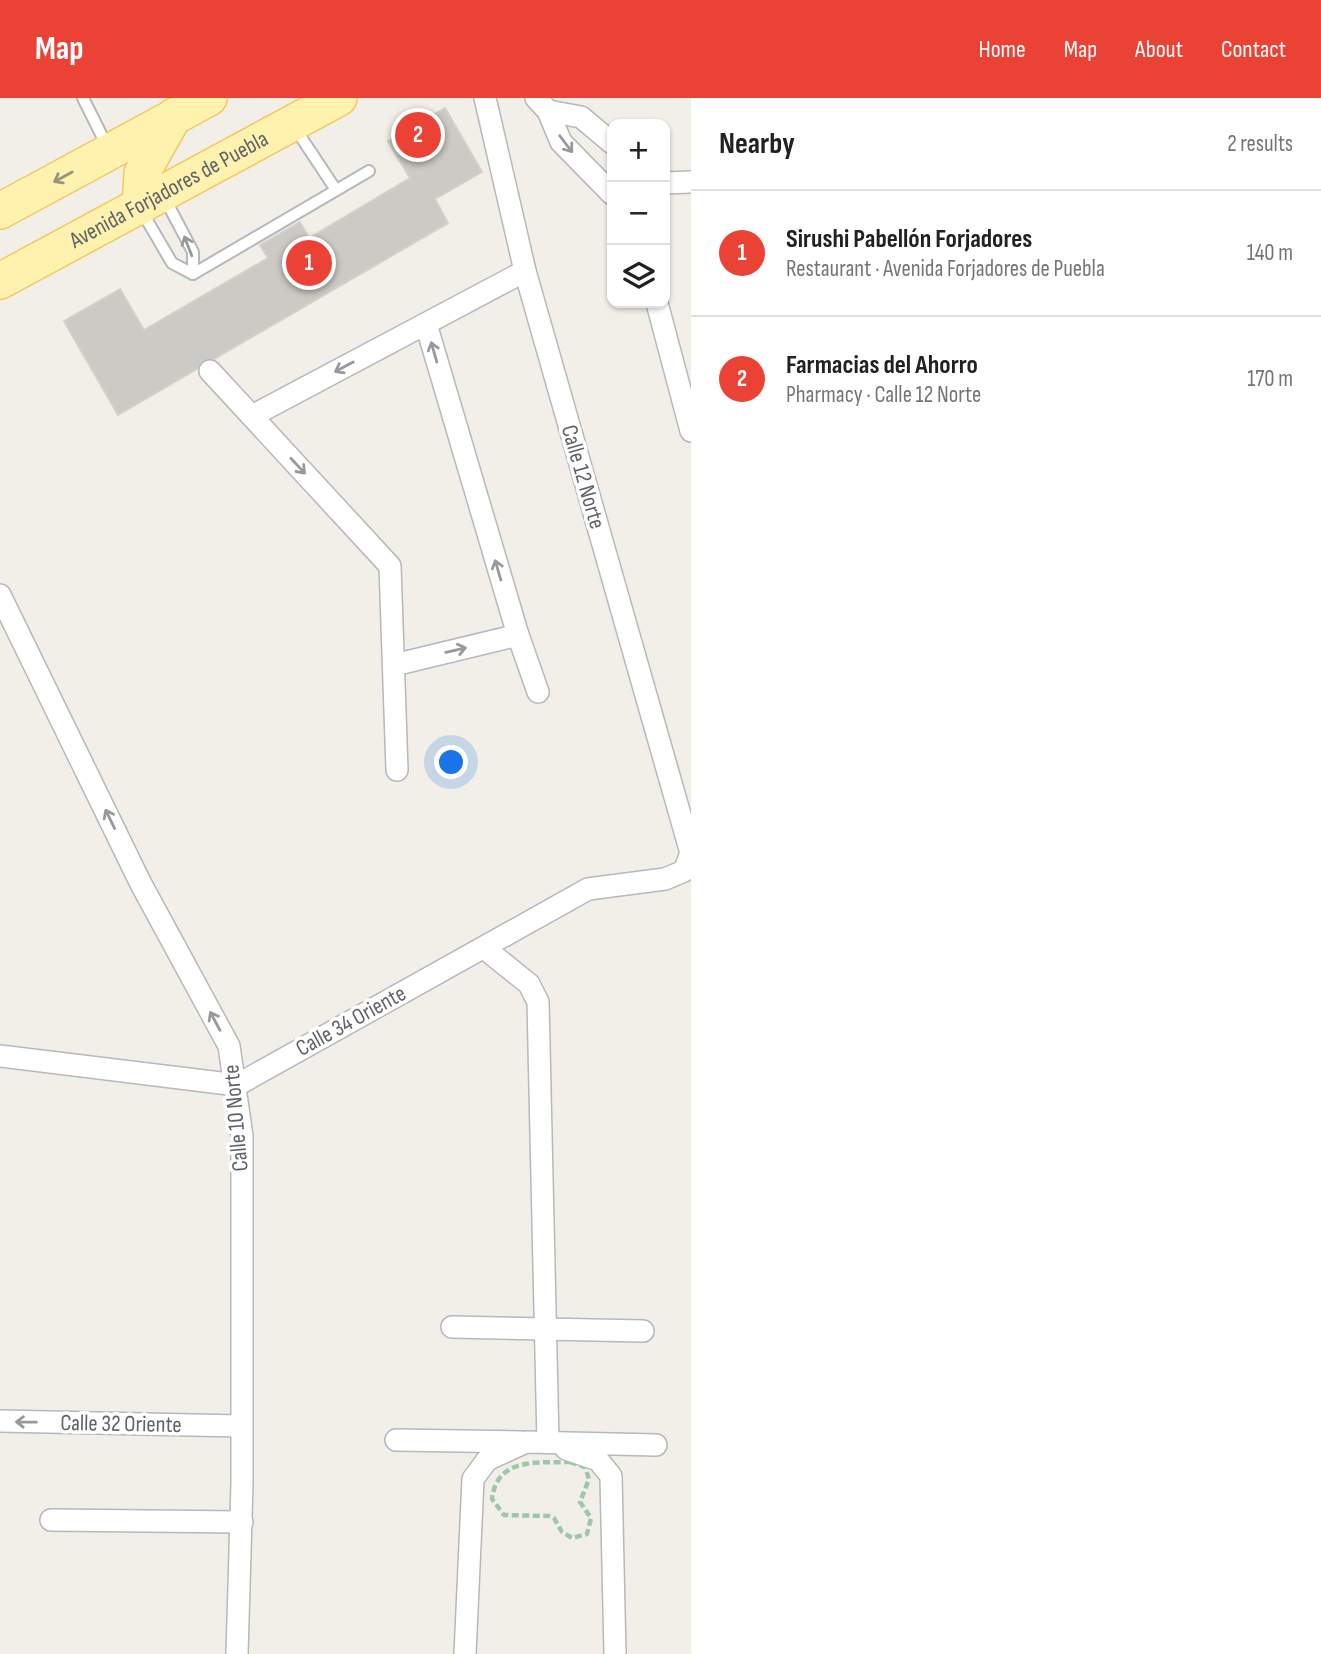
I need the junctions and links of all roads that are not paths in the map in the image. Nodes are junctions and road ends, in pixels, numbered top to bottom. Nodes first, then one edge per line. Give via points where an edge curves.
1 (82, 98) edge
2 (209, 98) edge
3 (339, 98) edge
4 (485, 98) edge
5 (542, 104) edge
6 (174, 116) junction
7 (292, 123) junction
8 (607, 139) edge
9 (110, 151) junction
10 (369, 171) dead end
11 (691, 182) edge
12 (670, 183) edge
13 (607, 189) edge
14 (336, 190) junction
15 (152, 201) junction
16 (0, 211) edge
17 (525, 271) junction
18 (193, 274) junction
19 (0, 281) edge
20 (658, 308) edge
21 (426, 324) junction
22 (210, 371) dead end
23 (252, 416) junction
24 (691, 431) edge
25 (0, 595) edge
26 (518, 635) junction
27 (394, 665) junction
28 (538, 692) dead end
29 (397, 770) dead end
30 (689, 859) edge
31 (484, 948) junction
32 (0, 1056) edge
33 (237, 1085) junction
34 (453, 1327) dead end
35 (545, 1328) junction
36 (642, 1331) dead end
37 (0, 1421) edge
38 (241, 1426) junction
39 (396, 1440) dead end
40 (526, 1442) junction
41 (548, 1442) junction
42 (656, 1445) dead end
43 (51, 1520) dead end
44 (242, 1522) junction
45 (237, 1654) edge
46 (465, 1654) edge
47 (615, 1654) edge

1 - 9 lane
2 - 6 main road
3 - 7 main road, Avenida Forjadores de Puebla
4 - 17 street, Calle 12 Norte
5 - 8 street via 581,117
5 -> 13 street via 561,142
6 - 9 main road
6 - 15 main road via 142,173
7 - 14 lane
7 - 15 main road, Avenida Forjadores de Puebla
9 -> 16 main road
10 - 14 lane
11 - 12 street
14 - 18 lane
18 -> 15 lane via 193,252
15 - 18 lane via 172,263
15 - 19 main road, Avenida Forjadores de Puebla
17 - 21 street
17 - 30 street, Calle 12 Norte
20 - 24 street
21 -> 23 street
26 -> 21 street
22 - 23 street
23 -> 27 street via 390,566
33 -> 25 street, Calle 10 Norte via 229,1046 141,884
27 -> 26 street
26 - 28 street
27 - 29 street
30 - 31 street, Calle 34 Oriente via 665,879 588,889
31 - 33 street, Calle 34 Oriente
31 - 35 street via 529,984 538,1002
32 - 33 street
33 - 38 street, Calle 10 Norte via 242,1136
34 - 35 street
35 - 36 street
35 - 41 street
38 -> 37 street, Calle 32 Oriente
38 - 44 street, Calle 10 Norte
39 - 40 street
40 - 41 street
40 - 46 street via 487,1460 473,1479
41 - 42 street
41 - 47 street via 598,1460 611,1476
43 - 44 street
44 - 45 street, Calle 10 Norte

